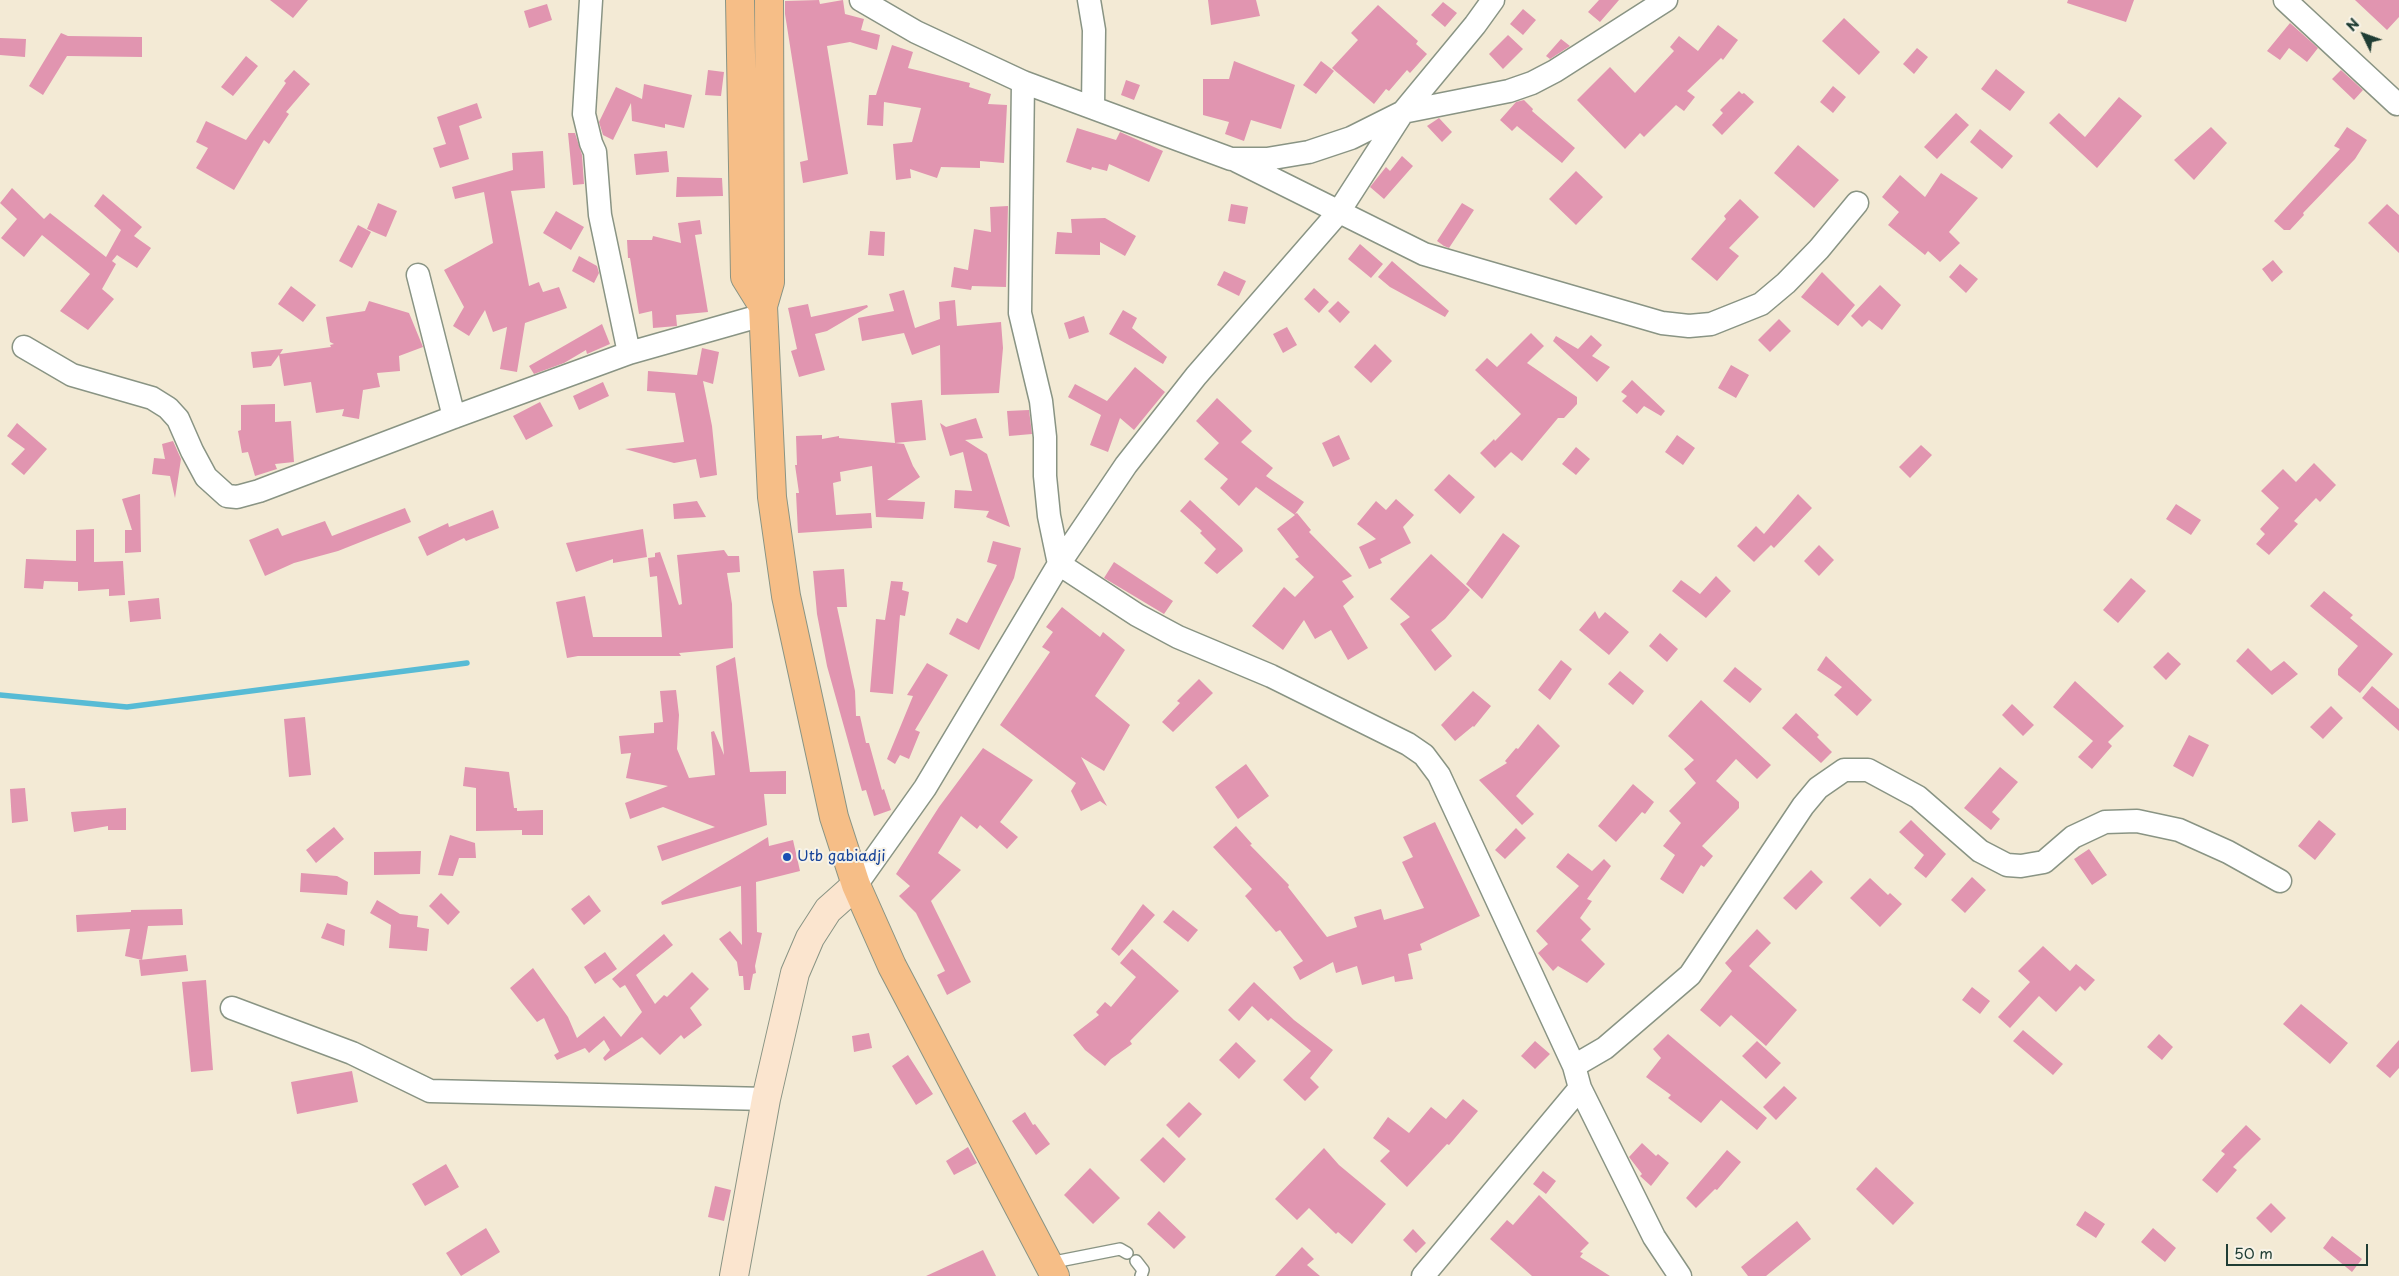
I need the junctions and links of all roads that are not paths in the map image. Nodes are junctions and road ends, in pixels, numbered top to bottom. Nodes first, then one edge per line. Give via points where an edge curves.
1 (591, 0) edge
2 (740, 0) edge
3 (769, 0) edge
4 (861, 0) edge
5 (1089, 0) edge
6 (1493, 0) edge
7 (1666, 0) edge
8 (2285, 0) edge
9 (1023, 82) junction
10 (2398, 104) dead end
11 (1093, 107) junction
12 (1403, 112) junction
13 (1232, 159) junction
14 (1857, 204) dead end
15 (1338, 213) junction
16 (418, 275) dead end
17 (763, 310) junction
18 (24, 347) dead end
19 (629, 353) junction
20 (454, 417) junction
21 (1059, 564) junction
22 (2280, 881) dead end
23 (856, 885) junction
24 (232, 1008) dead end
25 (1574, 1066) junction
26 (1580, 1088) junction
27 (766, 1100) junction
28 (1127, 1253) dead end
29 (1136, 1261) dead end
30 (1052, 1270) edge
31 (734, 1276) edge
32 (1141, 1276) edge
33 (1423, 1276) edge
34 (1680, 1276) edge

1 - 19 street via 584,114 596,152 600,215
2 - 17 main road via 745,277
3 - 17 main road via 770,282
4 - 9 street via 916,32
5 - 11 street via 1094,30
6 - 12 street
7 - 12 street via 1555,71 1532,82 1510,91
8 - 10 street
9 - 11 street
9 - 21 street via 1020,313 1041,401 1049,516
11 - 13 street
12 - 13 street via 1351,138 1309,152 1267,159
12 - 15 street
13 - 15 street
14 - 15 street via 1819,249 1760,304 1711,324 1689,326 1662,324 1452,264
15 - 21 street via 1190,383 1126,464
16 - 20 street
17 - 19 street
17 - 23 main road via 772,497 786,596 834,817
18 - 20 street via 72,375 152,398 168,408 178,418 206,477 227,496 237,497 259,491
19 - 20 street
21 - 23 street via 926,788
21 - 25 street via 1137,615 1178,637 1271,676 1424,755 1439,775
22 - 25 street via 2179,830 2137,822 2105,822 2073,836 2044,862 2007,865 1980,851 1918,797 1868,770 1844,770 1818,788 1803,806 1690,975 1605,1048
23 - 27 street via 828,910 810,938 794,973
23 - 30 main road via 892,966
24 - 27 street via 352,1053 430,1091
25 - 26 street
26 - 33 street
26 - 34 street via 1654,1237
27 - 31 street
28 - 30 lane via 1120,1249
29 - 32 lane via 1143,1270

